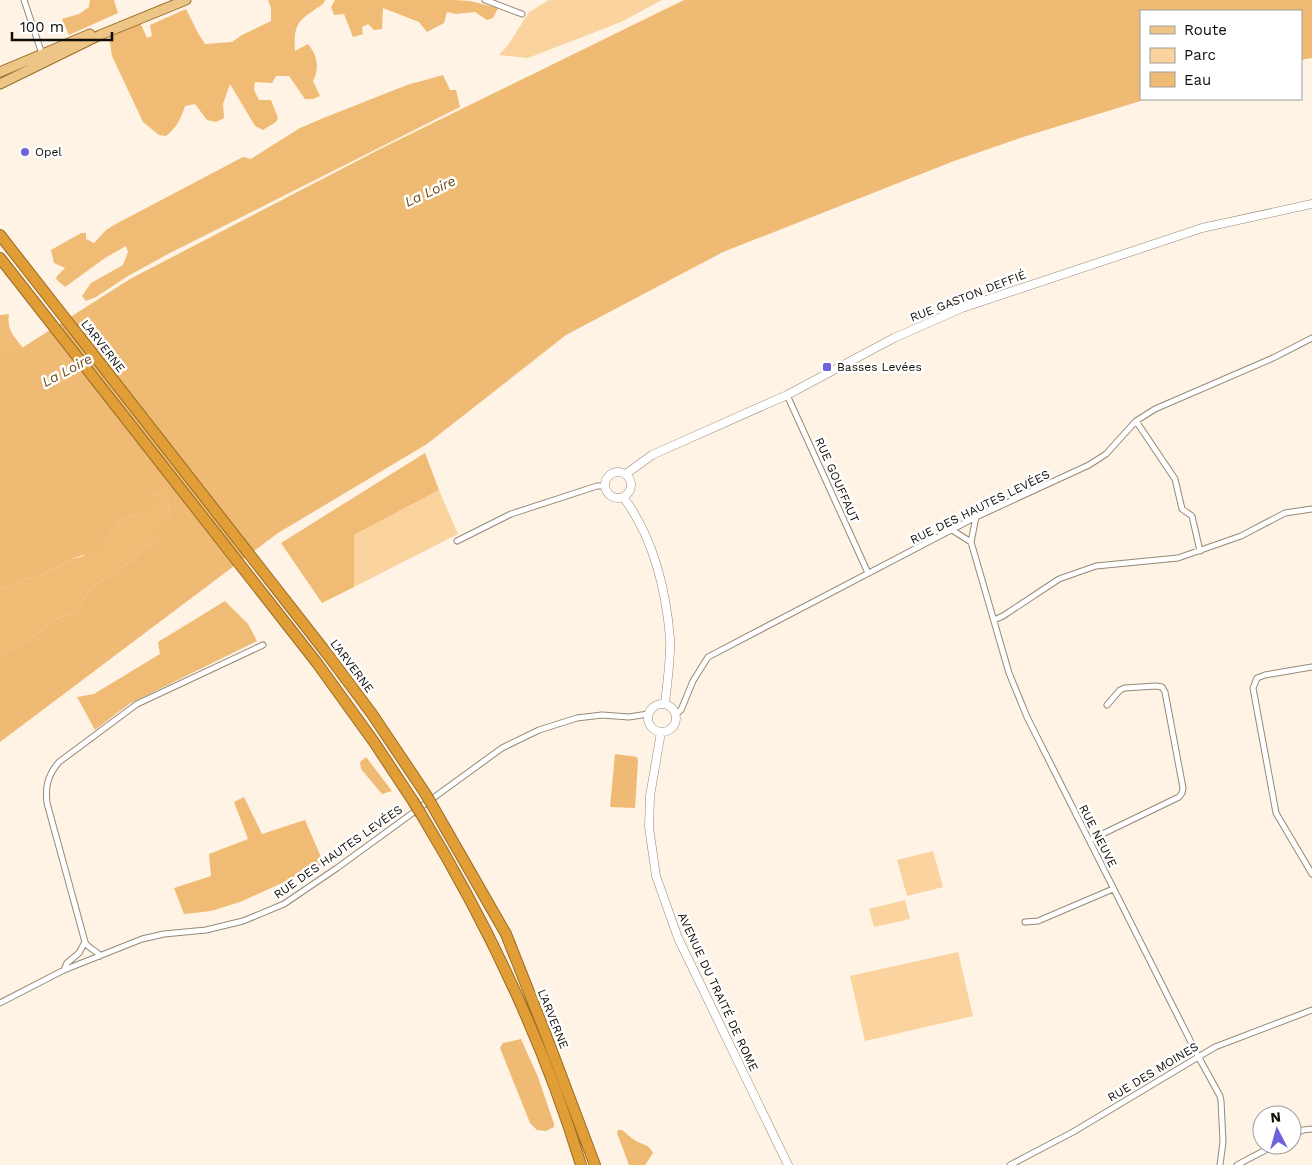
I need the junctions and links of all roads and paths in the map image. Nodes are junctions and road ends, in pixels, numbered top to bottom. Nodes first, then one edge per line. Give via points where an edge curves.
1 (24, 0) edge
2 (173, 0) edge
3 (186, 0) edge
4 (485, 0) edge
5 (522, 14) dead end
6 (42, 54) junction
7 (24, 61) junction
8 (0, 64) edge
9 (0, 72) edge
10 (0, 84) edge
11 (1312, 204) edge
12 (0, 235) edge
13 (0, 258) edge
14 (1312, 338) edge
15 (787, 395) junction
16 (1136, 421) junction
17 (626, 474) junction
18 (605, 486) junction
19 (623, 497) junction
20 (1312, 509) edge
21 (976, 517) junction
22 (952, 530) junction
23 (457, 541) dead end
24 (971, 542) junction
25 (1200, 551) junction
26 (868, 573) junction
27 (994, 620) junction
28 (263, 645) dead end
29 (1312, 667) edge
30 (665, 704) junction
31 (1107, 705) dead end
32 (648, 714) junction
33 (676, 714) junction
34 (660, 732) junction
35 (1090, 840) junction
36 (1312, 874) edge
37 (1113, 889) junction
38 (1025, 922) dead end
39 (85, 942) junction
40 (100, 956) junction
41 (64, 970) junction
42 (0, 1003) edge
43 (1312, 1010) edge
44 (1198, 1056) junction
45 (1256, 1155) edge
46 (581, 1165) edge
47 (595, 1165) edge
48 (788, 1165) edge
49 (1010, 1165) edge
50 (1220, 1165) edge
51 (1237, 1165) edge

1 - 6 street
2 - 6 main road
3 - 10 main road via 100,35
4 - 5 street
6 - 7 main road
7 - 8 main road
7 - 9 main road
11 - 15 main road, RUE GASTON DEFFIÉ via 1202,228 962,308 894,338
12 - 47 highway, L'ARVERNE, bridge via 270,579 362,701 425,793 506,934
13 - 46 highway, L'ARVERNE, bridge via 346,702 413,801 489,938 533,1034
14 - 16 street, RUE DES HAUTES LEVÉES via 1155,409
15 - 17 main road, RUE GASTON DEFFIÉ via 652,456
15 - 26 street, RUE GOUFFAUT
16 - 21 street, RUE DES HAUTES LEVÉES via 1106,454 1090,465
16 - 25 street via 1175,479 1182,509 1192,516
17 - 18 main road via 611,474
17 - 19 main road via 631,486
18 - 19 main road via 611,496
18 - 23 street via 511,514
19 - 30 main road via 642,527 664,599 670,640
20 - 25 street via 1285,513 1241,536
21 - 22 street, RUE DES HAUTES LEVÉES
21 - 24 street
22 - 24 street
22 - 26 street, RUE DES HAUTES LEVÉES
24 - 27 street, RUE NEUVE
25 - 27 street via 1178,558 1096,566 1059,579
26 - 33 street, RUE DES HAUTES LEVÉES via 708,657
27 - 35 street, RUE NEUVE via 1009,674 1027,717
28 - 39 street via 137,704 59,762 50,773 46,786 47,803
29 - 36 street via 1265,675 1257,678 1254,688 1276,813
30 - 32 main road via 653,707
30 - 33 main road
31 - 35 street via 1125,688 1162,687 1183,788 1178,797
32 - 34 main road via 650,726
32 - 40 street, RUE DES HAUTES LEVÉES via 577,718 539,730 502,748 284,904 243,922 153,936
33 - 34 main road via 673,727
34 - 48 main road, AVENUE DU TRAITÉ DE ROME via 650,796 649,827 656,876 678,938
35 - 37 street, RUE NEUVE
37 - 38 street via 1038,921
37 - 44 street, RUE NEUVE
39 - 40 street
39 - 41 street
40 - 41 street, RUE DES HAUTES LEVÉES
41 - 42 street, RUE DES HAUTES LEVÉES
43 - 44 street, RUE DES MOINES via 1231,1039
44 - 49 street, RUE DES MOINES via 1073,1132
44 - 50 street, RUE NEUVE via 1220,1096 1223,1142
45 - 51 street

